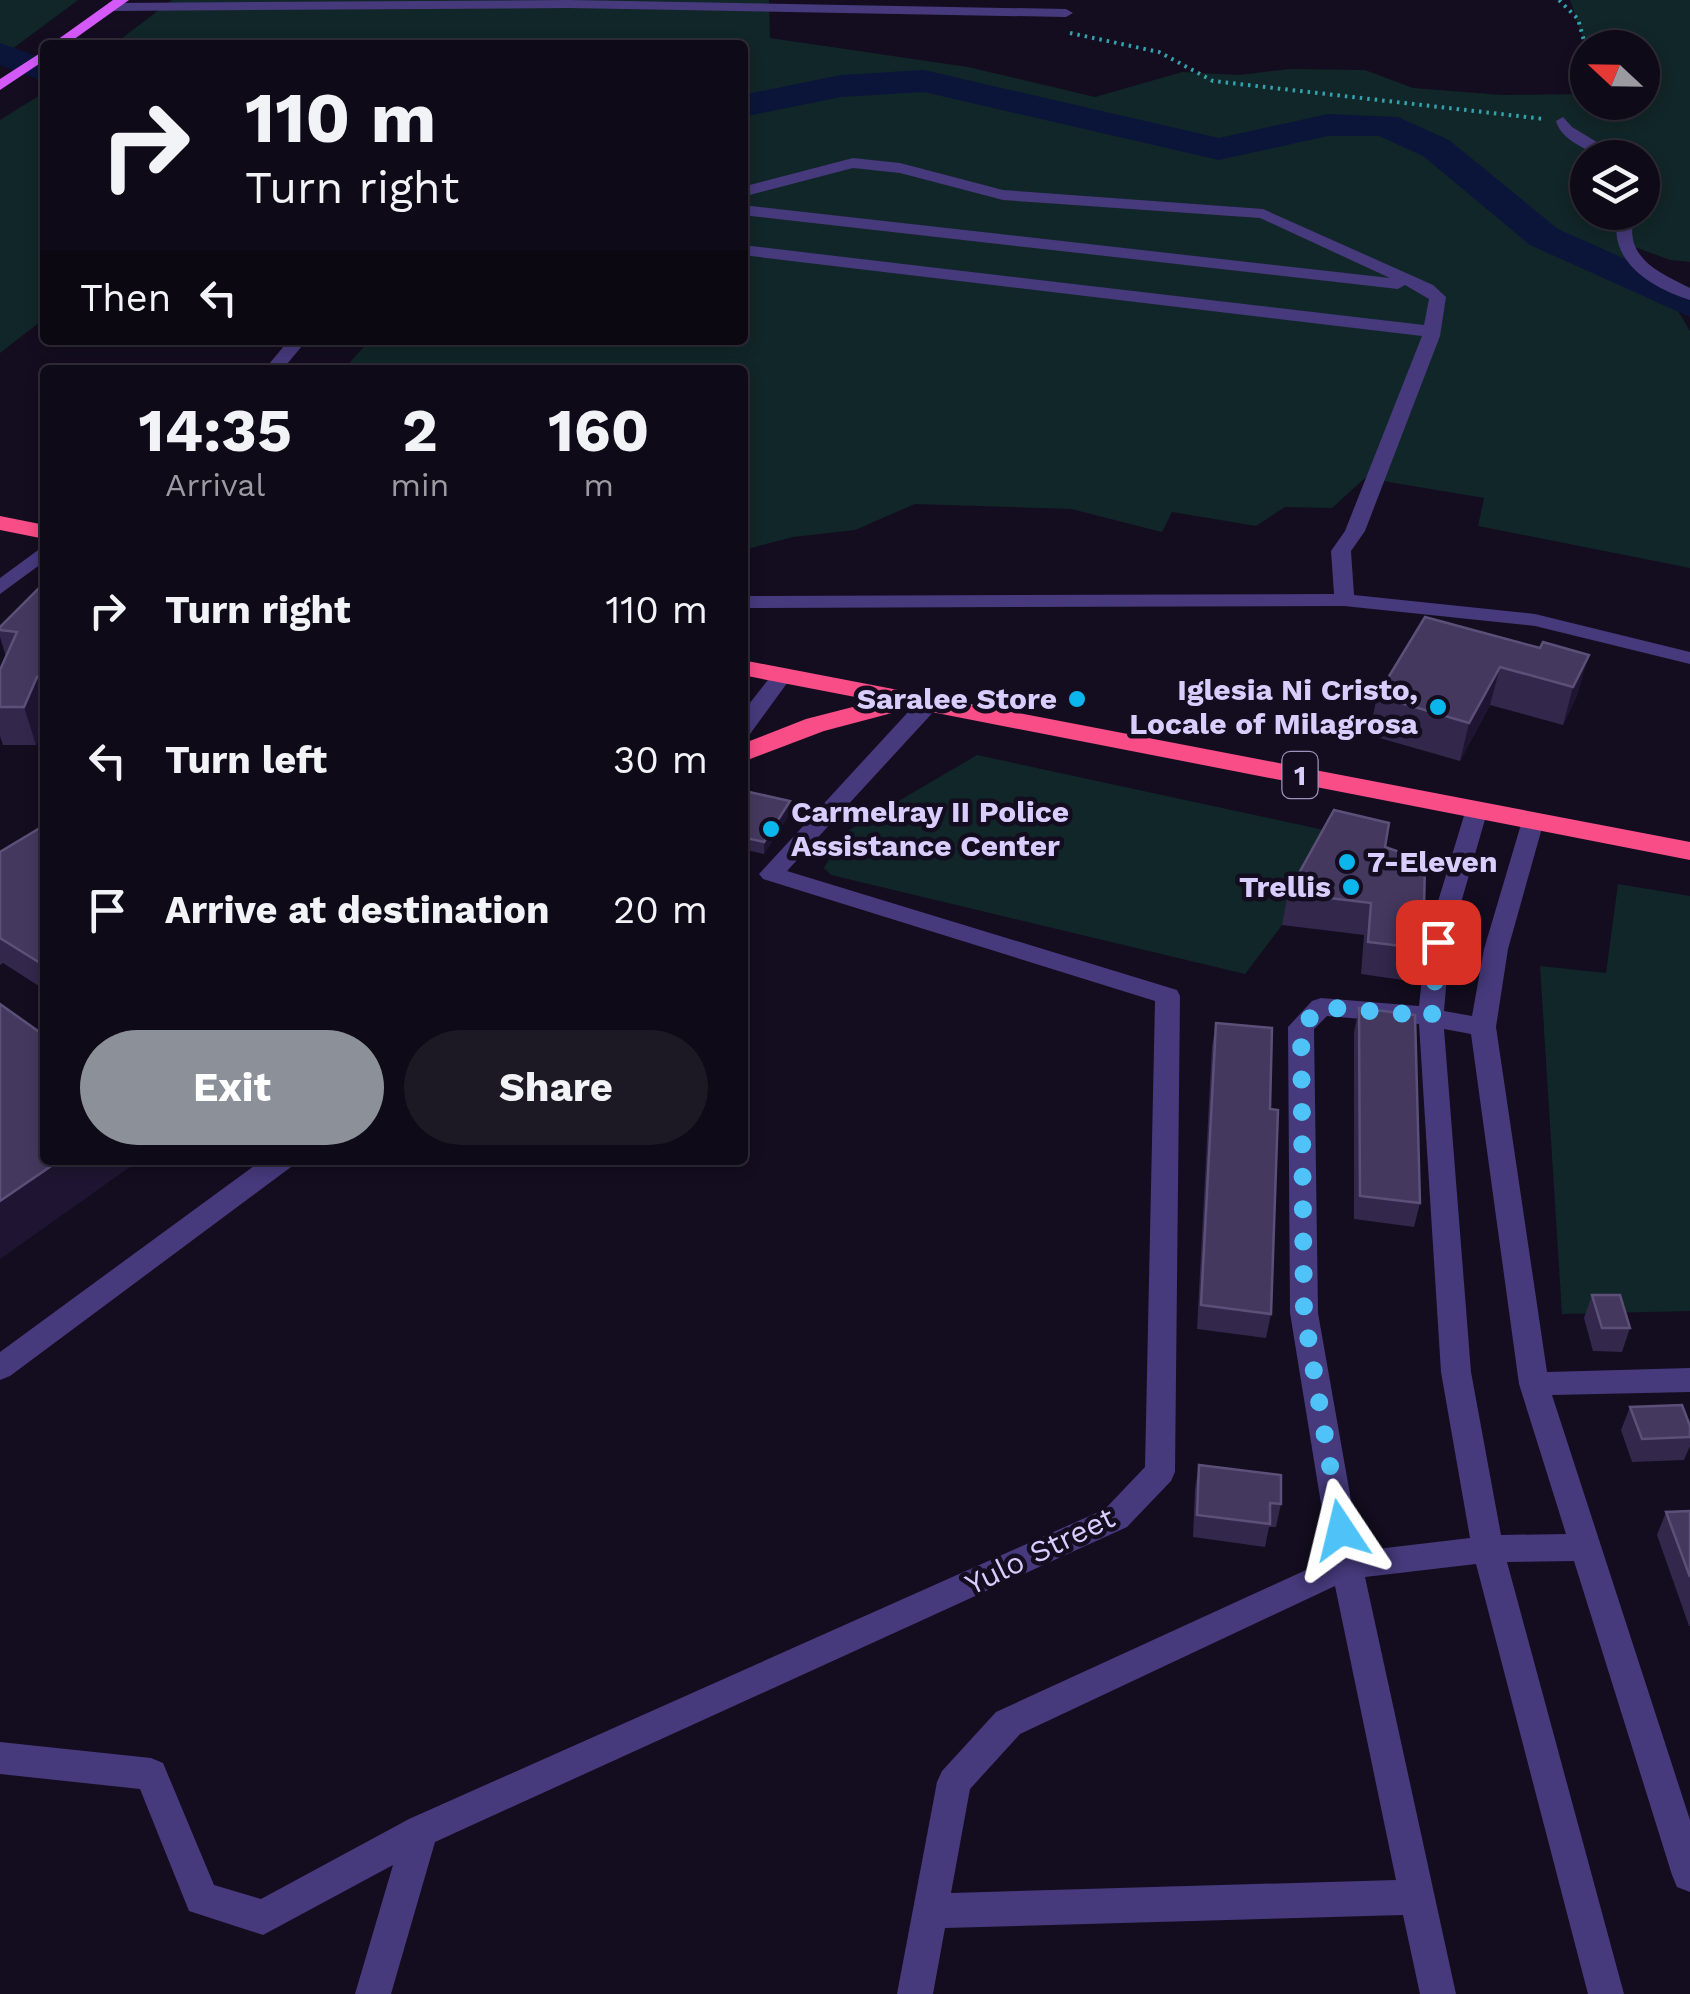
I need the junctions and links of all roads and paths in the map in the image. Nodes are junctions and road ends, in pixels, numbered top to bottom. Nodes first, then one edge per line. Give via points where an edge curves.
1 (1559, 0) edge
2 (118, 3) edge
3 (1066, 13) joint
4 (1581, 30) edge
5 (64, 40) edge
6 (40, 58) edge
7 (0, 86) edge
8 (1564, 121) joint
9 (1584, 140) edge
10 (748, 190) edge
11 (748, 211) edge
12 (1622, 230) edge
13 (988, 237) junction
14 (748, 250) edge
15 (1420, 286) junction
16 (1690, 295) edge
17 (1432, 331) junction
18 (294, 345) edge
19 (277, 365) edge
20 (0, 523) edge
21 (40, 531) edge
22 (40, 555) edge
23 (0, 588) edge
24 (1344, 600) junction
25 (748, 602) edge
26 (1690, 658) edge
27 (748, 668) edge
28 (782, 675) junction
29 (919, 702) junction
30 (748, 720) edge
31 (748, 752) edge
32 (1477, 809) junction
33 (1533, 821) junction
34 (1690, 851) edge
35 (1432, 1016) junction
36 (1482, 1027) junction
37 (252, 1170) edge
38 (0, 1368) edge
39 (1690, 1380) edge
40 (1534, 1384) junction
41 (1582, 1548) junction
42 (1488, 1549) junction
43 (1347, 1566) junction
44 (0, 1758) edge
45 (421, 1830) junction
46 (1690, 1875) edge
47 (1417, 1896) junction
48 (930, 1910) junction
49 (373, 1994) edge
50 (915, 1994) edge
51 (1438, 1994) edge
52 (1606, 1994) edge

1 - 4 path
2 - 3 street
2 - 5 main road
3 - 8 path via 1069,33 1125,41 1178,59 1202,78
6 - 7 main road
8 - 9 street via 1565,129
10 - 13 street via 853,163 883,164
11 - 13 street
12 - 16 street via 1627,256
13 - 14 street
13 - 15 street
13 - 15 street via 1263,214
13 - 17 street
15 - 17 street via 1438,298
17 - 24 street via 1342,551
18 - 19 street
20 - 21 highway
22 - 23 street
24 - 25 street
24 - 26 street via 1535,620
27 - 28 highway, 1
28 - 29 highway, 1
28 - 30 street
29 - 31 highway via 815,725
29 - 32 highway, 1
29 - 45 street, Yulo Street via 771,874 1168,996 1160,1472 1116,1518
32 - 33 highway, 1
32 - 35 street via 1438,942
33 - 34 highway, 1
33 - 36 street via 1496,949
35 - 36 street
35 - 42 street via 1456,1372
35 - 43 street via 1321,1007 1301,1027 1304,1313
36 - 40 street
37 - 38 street
39 - 40 street
40 - 41 street
41 - 42 street
41 - 46 street
42 - 43 street
42 - 52 street
43 - 47 street
43 - 48 street via 1008,1722 954,1782
44 - 45 street, Yulo Street via 151,1774 202,1900 262,1917
45 - 49 street
47 - 48 street
47 - 51 street
48 - 50 street

